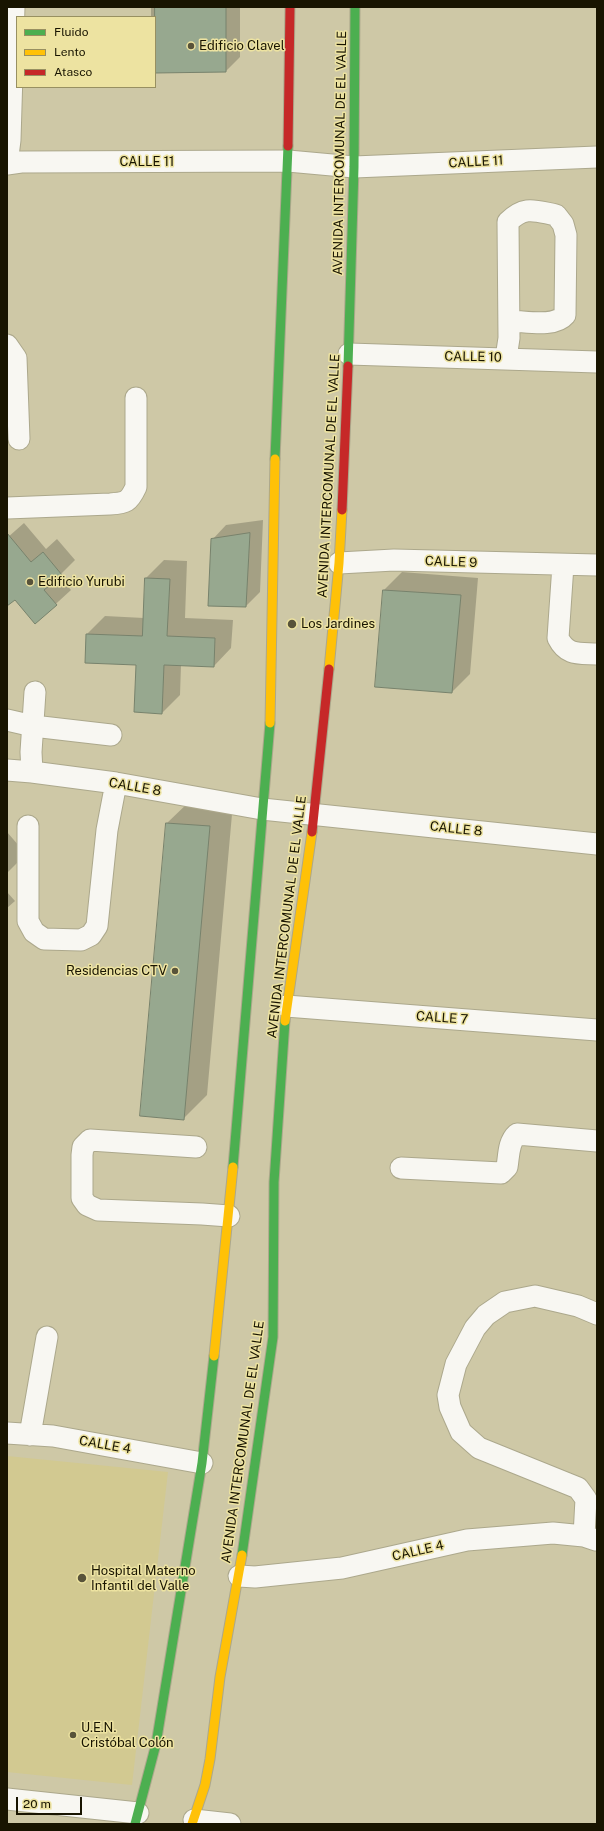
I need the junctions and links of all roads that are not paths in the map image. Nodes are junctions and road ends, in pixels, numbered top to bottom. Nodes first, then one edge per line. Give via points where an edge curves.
1 (14, 7) edge
2 (290, 7) edge
3 (355, 7) edge
4 (597, 157) edge
5 (288, 161) junction
6 (7, 164) edge
7 (354, 167) junction
8 (509, 321) junction
9 (7, 346) edge
10 (349, 354) junction
11 (506, 358) junction
12 (597, 362) edge
13 (136, 398) dead end
14 (19, 439) dead end
15 (7, 508) edge
16 (339, 563) junction
17 (563, 565) junction
18 (597, 565) edge
19 (597, 654) edge
20 (35, 692) dead end
21 (7, 720) edge
22 (33, 726) junction
23 (111, 735) dead end
24 (7, 770) edge
25 (32, 772) junction
26 (116, 783) junction
27 (262, 809) junction
28 (315, 815) junction
29 (28, 826) dead end
30 (597, 844) edge
31 (286, 1006) junction
32 (597, 1030) edge
33 (597, 1141) edge
34 (196, 1147) dead end
35 (402, 1168) dead end
36 (228, 1216) junction
37 (597, 1314) edge
38 (47, 1337) dead end
39 (7, 1433) edge
40 (30, 1435) junction
41 (202, 1463) junction
42 (591, 1538) edge
43 (239, 1576) junction
44 (7, 1799) edge
45 (137, 1819) edge
46 (193, 1822) edge
47 (230, 1824) edge

1 - 6 street
2 - 5 main road
3 - 7 main road, AVENIDA INTERCOMUNAL DE EL VALLE
4 - 7 street, CALLE 11
5 - 6 street, CALLE 11
5 - 7 street, CALLE 11
5 - 27 main road via 275,441 270,732
7 - 10 main road, AVENIDA INTERCOMUNAL DE EL VALLE
8 - 8 street via 508,222 517,213 530,210 556,215 563,224 566,234 565,315 560,321
8 - 11 street
9 - 14 street via 16,358
10 - 11 street, CALLE 10
10 - 16 main road, AVENIDA INTERCOMUNAL DE EL VALLE
11 - 12 street, CALLE 10
13 - 15 street via 136,487 131,498 124,503
16 - 17 street, CALLE 9 via 394,560
16 - 28 main road, AVENIDA INTERCOMUNAL DE EL VALLE
17 - 18 street, CALLE 9
17 - 19 street via 558,638 563,648 574,653
20 - 22 street
21 - 22 street
22 - 23 street
22 - 25 street
24 - 25 street, CALLE 8
25 - 26 street, CALLE 8
26 - 27 street, CALLE 8
26 - 29 street via 107,830 97,926 91,935 81,940 44,939 34,932 28,921
27 - 28 street, CALLE 8
27 - 36 main road
28 - 30 street, CALLE 8
28 - 31 main road, AVENIDA INTERCOMUNAL DE EL VALLE
31 - 32 street, CALLE 7
31 - 43 main road, AVENIDA INTERCOMUNAL DE EL VALLE via 274,1182 273,1337
33 - 35 street via 517,1134 512,1138 508,1167 501,1173
34 - 36 street via 90,1140 83,1148 82,1155 82,1198 87,1205 98,1210
36 - 41 main road
37 - 42 street via 578,1306 535,1296 505,1302 486,1315 475,1328 456,1364 448,1395 450,1407 461,1432 479,1448 578,1488 586,1499
38 - 40 street
39 - 40 street, CALLE 4
40 - 41 street, CALLE 4 via 53,1436
41 - 45 main road via 156,1744
42 - 43 street, CALLE 4 via 552,1533 467,1540 342,1568
43 - 46 main road, AVENIDA INTERCOMUNAL DE EL VALLE via 220,1677 205,1784
44 - 45 street
46 - 47 street

